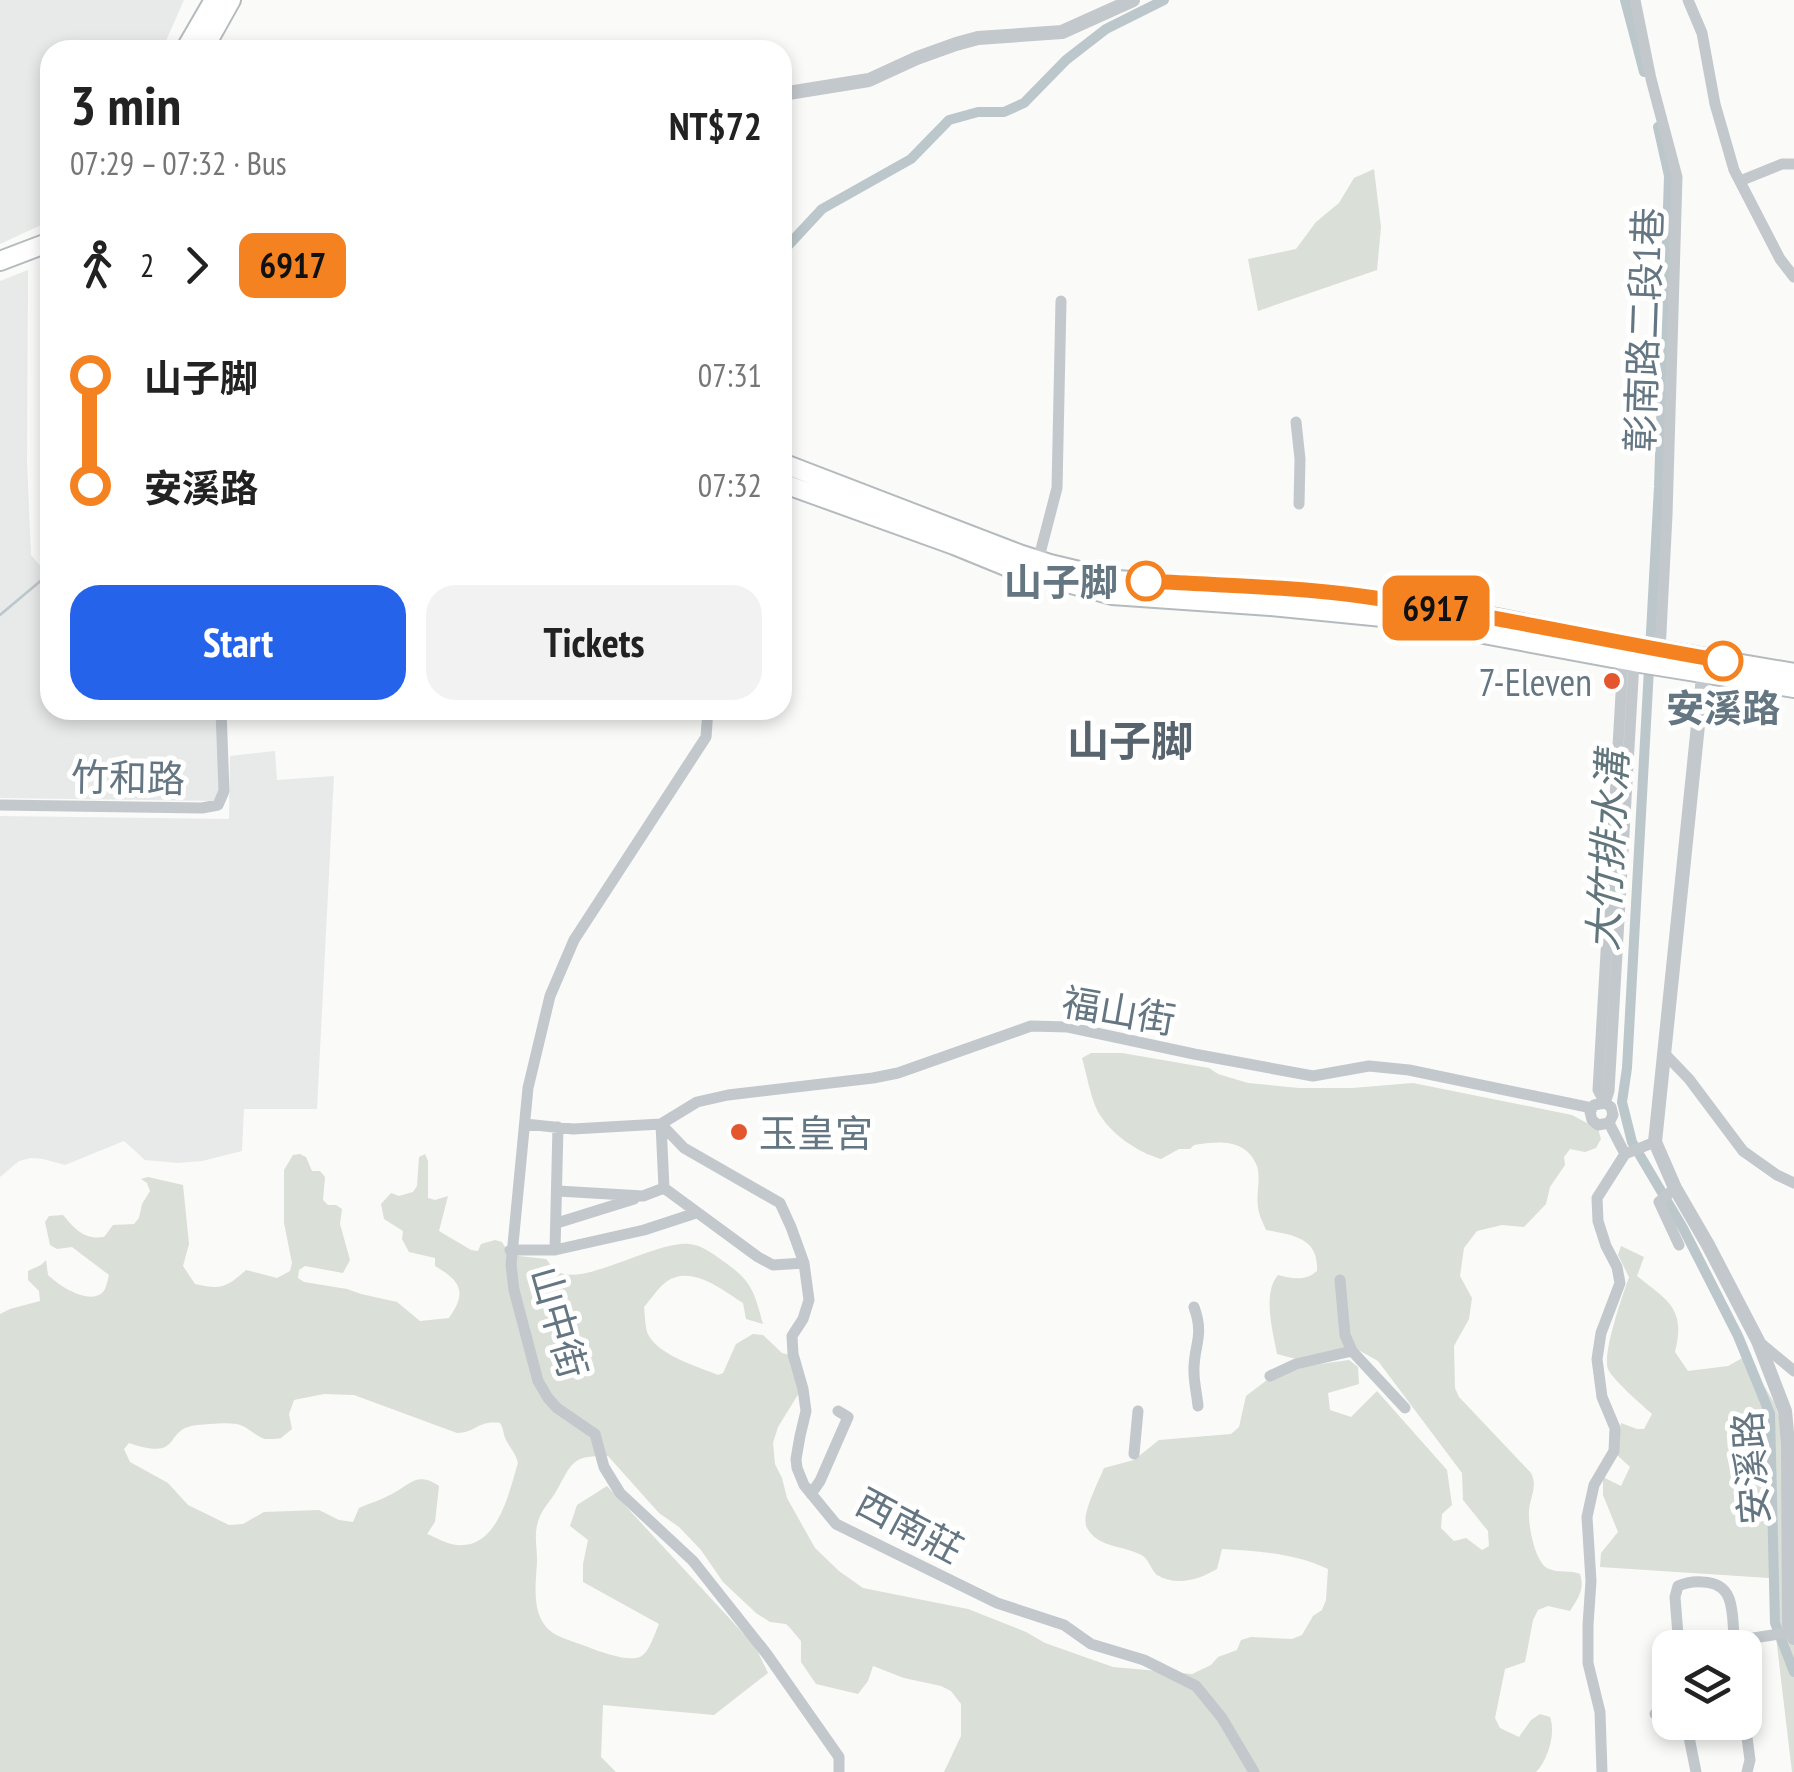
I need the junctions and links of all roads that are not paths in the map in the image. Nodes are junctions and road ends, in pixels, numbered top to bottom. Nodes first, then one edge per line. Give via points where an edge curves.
1 (214, 0) edge
2 (231, 0) edge
3 (1132, 0) edge
4 (1635, 0) edge
5 (1688, 0) edge
6 (191, 40) edge
7 (209, 40) edge
8 (792, 92) edge
9 (1794, 164) edge
10 (1740, 181) junction
11 (40, 246) edge
12 (0, 262) edge
13 (1794, 278) edge
14 (1061, 302) dead end
15 (1296, 422) dead end
16 (792, 467) edge
17 (792, 487) edge
18 (1299, 504) dead end
19 (1038, 560) junction
20 (1630, 654) junction
21 (1660, 659) junction
22 (1704, 666) junction
23 (1794, 672) edge
24 (1794, 688) edge
25 (221, 720) edge
26 (707, 720) edge
27 (0, 805) edge
28 (1664, 1054) junction
29 (1598, 1105) junction
30 (1609, 1122) junction
31 (525, 1124) junction
32 (662, 1124) junction
33 (558, 1127) junction
34 (1654, 1142) junction
35 (1625, 1154) junction
36 (1794, 1183) edge
37 (664, 1188) junction
38 (1674, 1190) junction
39 (558, 1191) junction
40 (643, 1196) junction
41 (696, 1213) junction
42 (556, 1223) junction
43 (1679, 1245) dead end
44 (510, 1250) junction
45 (556, 1250) junction
46 (804, 1263) junction
47 (1340, 1280) dead end
48 (1194, 1307) dead end
49 (1758, 1341) junction
50 (1352, 1351) junction
51 (1794, 1371) edge
52 (1270, 1376) dead end
53 (1198, 1406) dead end
54 (1405, 1408) dead end
55 (838, 1410) dead end
56 (1138, 1410) dead end
57 (1134, 1454) dead end
58 (811, 1494) junction
59 (1678, 1630) edge
60 (1733, 1630) edge
61 (1788, 1635) edge
62 (1762, 1639) edge
63 (1690, 1740) edge
64 (1747, 1740) edge
65 (839, 1772) edge
66 (1254, 1772) edge
67 (1602, 1772) edge
68 (1696, 1772) edge
69 (1747, 1772) edge

1 - 6 main road
2 - 7 main road
3 - 8 street via 1062,32 978,38 869,80
4 - 21 street, 彰南路二段1巷 via 1677,177
5 - 10 street
9 - 10 street
10 - 13 street
11 - 12 main road
14 - 19 street via 1058,488
15 - 18 street
16 - 19 main road
17 - 20 main road via 1008,567 1112,595 1403,618
19 - 20 main road via 1117,580 1364,596 1471,613
20 - 21 main road
20 - 29 street
21 - 22 main road
22 - 23 main road
22 - 24 main road
22 - 28 street
25 - 27 street, 竹和路 via 224,791 218,805
26 - 31 street, 山中街 via 706,737 574,940 550,996
28 - 34 street
28 - 36 street via 1743,1151
29 - 30 street, 福山街 via 1613,1111
29 - 30 street, 福山街 via 1590,1116 1594,1123
29 - 32 street, 福山街 via 1409,1070 1369,1066 1313,1076 1068,1027 1031,1026 898,1073 697,1102
30 - 35 street, 福山街
31 - 33 street, 福山街
31 - 44 street, 山中街
32 - 33 street, 福山街
32 - 37 street
32 - 46 street, 西南莊 via 684,1148 780,1202
33 - 39 street
34 - 35 street
34 - 38 street, 安溪路
35 - 67 street via 1597,1198 1620,1284 1598,1360 1614,1451 1594,1484 1587,1516 1588,1662 1600,1712
37 - 40 street
37 - 41 street
38 - 43 street via 1658,1202
38 - 49 street, 安溪路
39 - 40 street
39 - 42 street
40 - 42 street
41 - 45 street
41 - 46 street via 773,1265
42 - 45 street
44 - 45 street
44 - 65 street, 山中街 via 524,1332 548,1398 595,1434 620,1493 694,1562 766,1653 838,1757
46 - 58 street, 西南莊 via 810,1300 792,1336 806,1411 796,1459
47 - 50 street
48 - 53 street
49 - 51 street
49 - 61 street, 安溪路 via 1785,1411
50 - 52 street
50 - 54 street
55 - 58 street via 848,1417
56 - 57 street
58 - 66 street, 西南莊 via 836,1524 998,1603 1064,1625 1091,1644 1196,1686
59 - 60 street via 1675,1598 1678,1586 1689,1581 1724,1586
61 - 62 street
63 - 68 street
64 - 69 street

